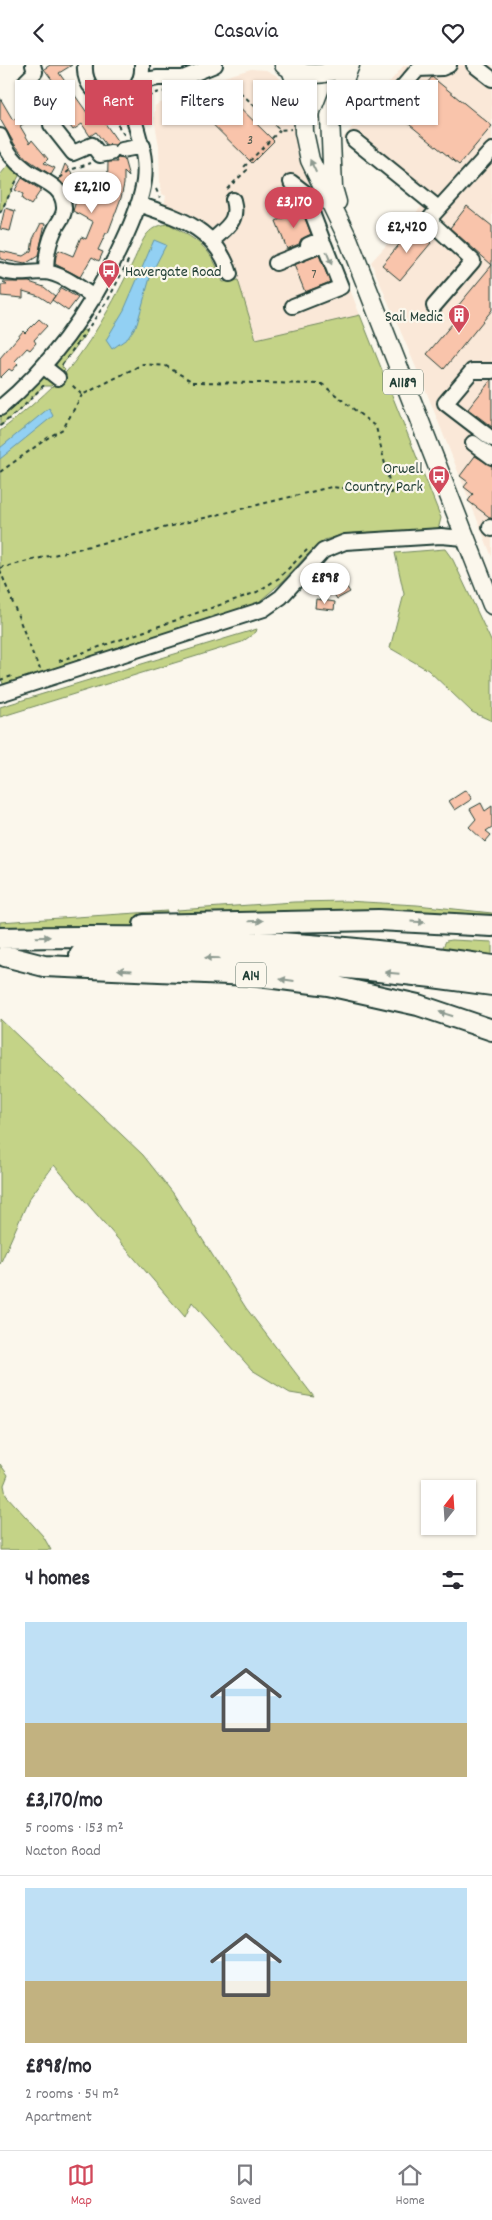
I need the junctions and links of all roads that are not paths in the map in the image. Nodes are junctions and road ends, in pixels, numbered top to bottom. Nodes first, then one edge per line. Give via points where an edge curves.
1 (34, 65) edge
2 (85, 65) edge
3 (142, 65) edge
4 (216, 65) edge
5 (344, 65) edge
6 (350, 65) edge
7 (449, 65) edge
8 (474, 65) edge
9 (287, 67) edge
10 (492, 79) edge
11 (27, 80) edge
12 (87, 80) edge
13 (138, 80) edge
14 (151, 80) edge
15 (409, 80) edge
16 (51, 125) dead end
17 (132, 125) edge
18 (0, 136) edge
19 (354, 140) dead end
20 (127, 149) junction
21 (492, 150) edge
22 (487, 165) edge
23 (291, 182) dead end
24 (228, 196) road end
25 (138, 204) junction
26 (438, 208) junction
27 (212, 241) junction
28 (348, 241) junction
29 (0, 270) edge
30 (46, 272) junction
31 (230, 274) dead end
32 (94, 297) junction
33 (293, 306) dead end
34 (434, 306) dead end
35 (43, 366) junction
36 (492, 371) edge
37 (63, 380) road end
38 (0, 409) edge
39 (492, 439) edge
40 (473, 443) dead end
41 (492, 457) edge
42 (461, 530) junction
43 (492, 605) edge
44 (0, 694) edge
45 (492, 926) edge
46 (86, 936) junction
47 (2, 950) edge
48 (492, 966) edge
49 (492, 985) edge
50 (492, 1029) edge

1 - 11 street via 35,72
2 - 12 street
3 - 13 street
4 - 14 street via 183,78
5 - 9 main road, A1189 via 330,73 320,74
6 - 28 main road, A1189 via 330,116 333,188
7 - 15 street via 418,69
8 - 10 street
28 -> 9 main road, A1189 via 306,150 303,100
16 - 20 street via 73,153 92,145 100,155
17 - 20 street
18 - 30 street via 11,156 24,169 61,193 63,215 54,230 46,256
19 - 26 street
20 - 25 street via 144,181
21 - 22 street
22 - 26 street
23 -> 33 street via 304,192 322,239 275,261 324,245 341,287
24 - 27 street via 235,208 233,220
25 - 27 street via 186,222
25 - 32 street via 115,260
26 - 34 street via 431,217 433,224 473,261
27 - 31 street via 221,252
28 - 42 main road, A1189
29 - 30 street via 19,275
30 - 32 street via 62,277
32 - 35 street
35 - 37 street
35 - 38 street
36 - 39 street via 472,371 445,403
40 - 41 street
42 - 43 main road, A1189
42 - 44 street via 441,536 338,545 323,551 281,597 264,609 42,674
46 -> 45 highway, A14 via 131,926 257,921 378,920
47 -> 46 highway, A14
46 - 48 highway, A14 via 262,941 438,957
49 -> 47 highway, A14 via 433,976 250,959 42,954
50 -> 47 highway, A14 via 418,1005 328,985 251,975 44,966

